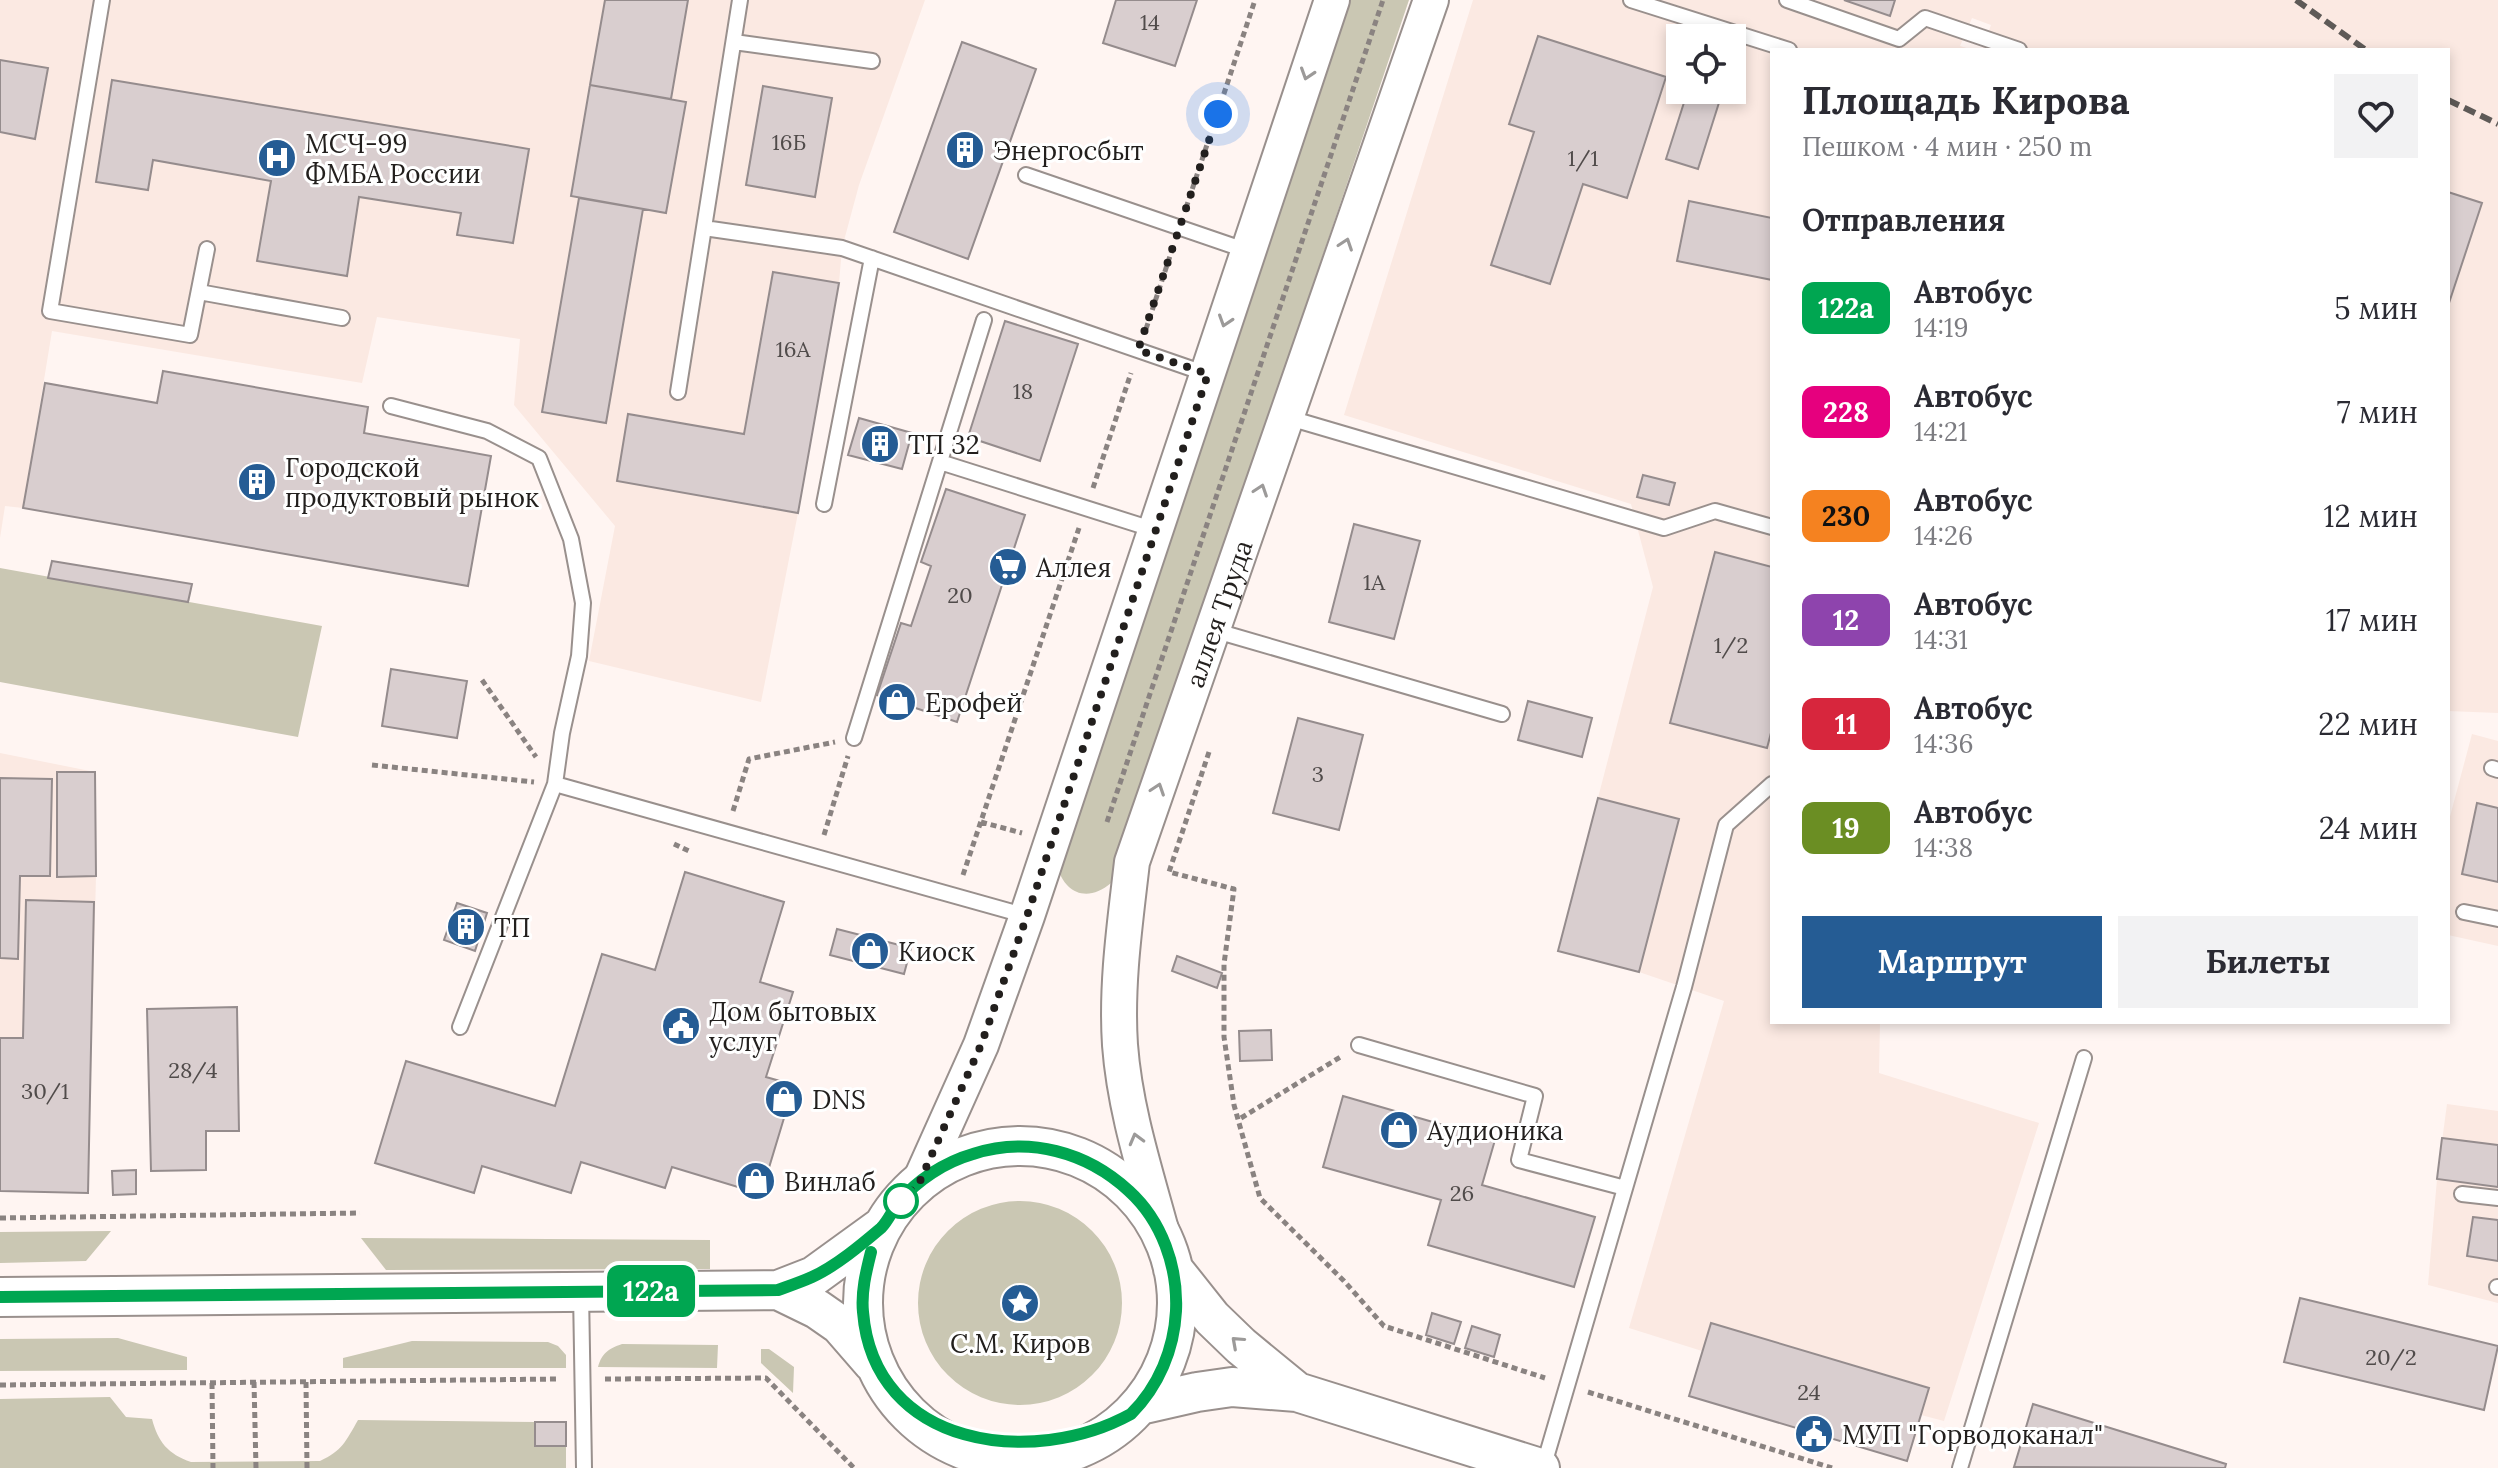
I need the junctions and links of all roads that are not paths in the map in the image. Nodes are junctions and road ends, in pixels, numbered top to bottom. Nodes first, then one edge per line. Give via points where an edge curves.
1 (102, 0) edge
2 (740, 0) edge
3 (1332, 0) edge
4 (1431, 0) edge
5 (1631, 0) edge
6 (1787, 0) edge
7 (734, 42) junction
8 (1783, 48) edge
9 (2013, 48) edge
10 (872, 61) dead end
11 (1026, 175) dead end
12 (704, 228) junction
13 (207, 249) dead end
14 (1248, 251) junction
15 (872, 258) junction
16 (199, 292) junction
17 (342, 318) dead end
18 (984, 320) dead end
19 (1208, 374) junction
20 (678, 392) dead end
21 (391, 406) dead end
22 (1286, 417) junction
23 (940, 462) junction
24 (824, 504) dead end
25 (1770, 526) edge
26 (1156, 530) junction
27 (1212, 630) junction
28 (1502, 714) dead end
29 (854, 738) road end
30 (555, 784) junction
31 (1770, 786) edge
32 (2464, 912) dead end
33 (1027, 916) junction
34 (2498, 919) edge
35 (460, 1027) dead end
36 (1359, 1045) road end
37 (2084, 1058) dead end
38 (920, 1181) junction
39 (1625, 1188) junction
40 (2462, 1194) dead end
41 (2498, 1198) edge
42 (883, 1226) junction
43 (1169, 1255) junction
44 (778, 1290) junction
45 (581, 1292) junction
46 (0, 1297) edge
47 (876, 1366) junction
48 (1297, 1392) junction
49 (1140, 1405) junction
50 (930, 1433) junction
51 (1085, 1455) edge
52 (584, 1468) edge
53 (960, 1468) edge
54 (1542, 1468) edge
55 (1960, 1468) edge

1 - 16 lane via 50,311 190,335
2 - 7 lane
3 -> 14 street
22 -> 4 street, аллея Труда
5 - 8 lane
6 - 9 lane via 1899,39 1925,18
7 - 10 lane
7 - 12 lane
11 - 14 lane
12 - 15 lane via 842,248
12 - 20 lane
13 - 16 lane
14 -> 19 street
15 - 19 lane
15 - 24 lane
16 - 17 lane
18 - 23 lane
19 - 26 street
21 - 30 lane via 487,431 539,458 571,539 583,603 579,656
22 - 25 lane via 1664,528 1715,511
27 -> 22 street, аллея Труда
23 - 26 lane
23 - 29 lane
26 - 33 street
27 - 28 lane
43 -> 27 street, аллея Труда via 1131,1113 1120,1045 1120,957 1132,862
30 - 33 lane
30 - 35 lane
31 - 39 lane via 1726,825
32 - 34 lane
33 - 38 street via 981,1045
36 - 39 lane via 1535,1096 1519,1160
37 - 55 lane
38 - 42 main road
38 - 43 main road via 944,1165 1000,1147 1057,1150 1110,1174 1132,1193 1150,1215
39 - 54 lane
40 - 41 lane
42 - 44 main road via 814,1276
42 - 47 main road via 868,1266 862,1310
48 -> 43 main road via 1212,1318
43 - 49 main road via 1177,1298 1175,1326 1157,1381
44 - 45 main road
44 - 47 main road via 840,1325
45 - 46 main road
45 - 52 lane
47 - 50 main road via 890,1392
48 - 49 main road via 1232,1387
48 - 54 main road
49 - 51 main road
50 - 51 main road via 969,1452 1011,1461
50 - 53 main road

